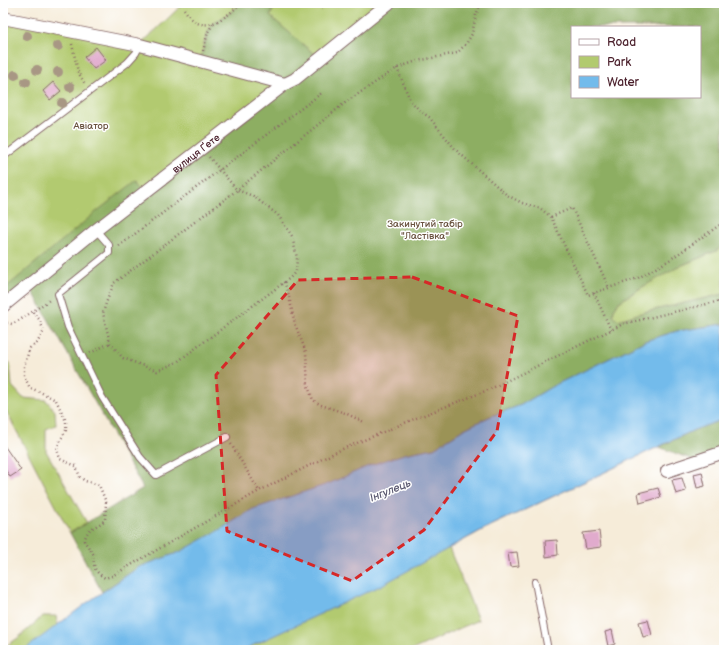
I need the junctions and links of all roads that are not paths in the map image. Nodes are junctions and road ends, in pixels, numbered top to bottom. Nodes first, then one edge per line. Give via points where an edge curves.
1 (389, 3) edge
2 (3, 18) edge
3 (140, 45) junction
4 (285, 84) junction
5 (3, 157) edge
6 (96, 230) junction
7 (3, 306) edge
8 (227, 437) road end
9 (724, 452) edge
10 (667, 470) dead end
11 (535, 582) dead end
12 (548, 650) edge

1 - 4 street, вулиця Ґете via 295,79
2 - 3 street
3 - 4 street
3 - 5 lane via 127,63
4 - 6 street, вулиця Ґете
6 - 7 street, вулиця Ґете
6 - 8 lane via 109,245 109,253 58,294 68,327 102,397 140,457 156,475
9 - 10 street
11 - 12 lane

